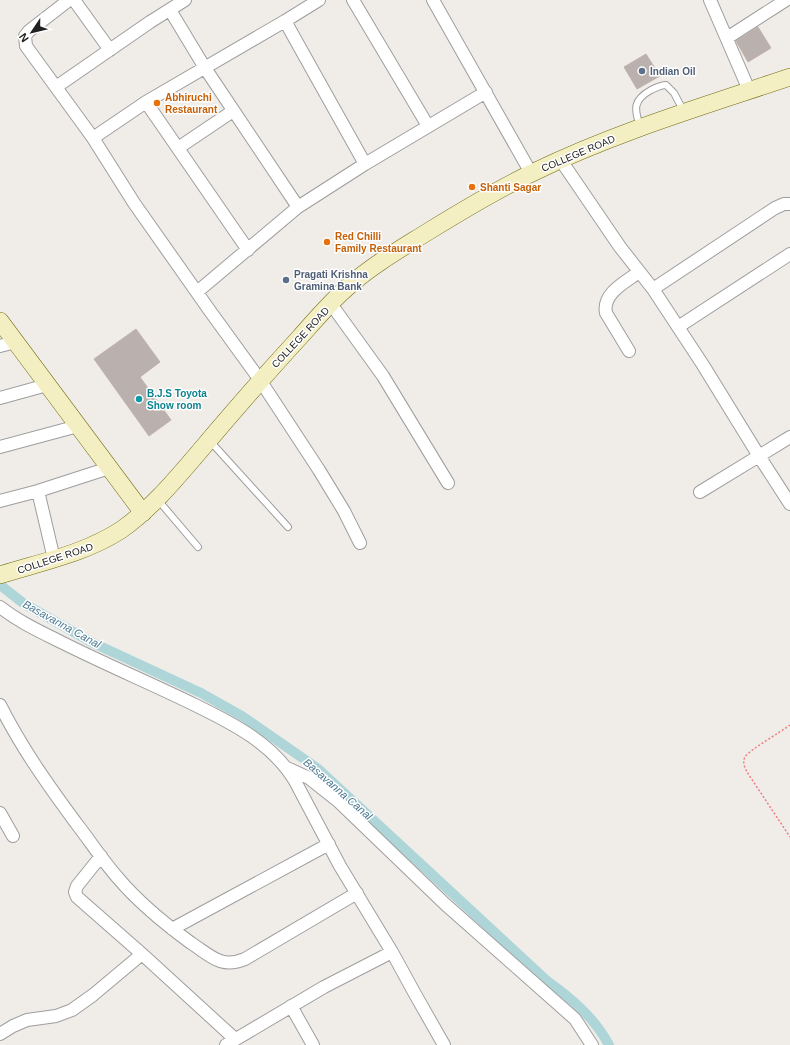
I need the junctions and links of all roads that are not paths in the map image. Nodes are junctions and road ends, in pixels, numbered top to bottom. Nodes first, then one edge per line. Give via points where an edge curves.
1 (69, 0) edge
2 (74, 0) edge
3 (185, 0) edge
4 (319, 0) edge
5 (354, 0) edge
6 (433, 0) edge
7 (710, 0) edge
8 (786, 0) edge
9 (170, 10) junction
10 (285, 21) junction
11 (727, 38) junction
12 (110, 50) junction
13 (205, 68) junction
14 (790, 77) edge
15 (56, 87) junction
16 (749, 90) junction
17 (486, 92) junction
18 (146, 102) junction
19 (233, 111) junction
20 (684, 112) junction
21 (428, 126) junction
22 (640, 127) junction
23 (93, 138) junction
24 (178, 148) junction
25 (560, 159) junction
26 (365, 164) junction
27 (531, 173) junction
28 (790, 204) edge
29 (298, 207) junction
30 (248, 250) junction
31 (790, 254) edge
32 (640, 272) junction
33 (653, 289) junction
34 (197, 292) junction
35 (330, 304) junction
36 (0, 321) edge
37 (678, 327) junction
38 (8, 344) edge
39 (630, 351) dead end
40 (260, 380) junction
41 (47, 384) junction
42 (0, 398) edge
43 (78, 426) junction
44 (790, 437) edge
45 (209, 440) junction
46 (0, 447) edge
47 (759, 456) junction
48 (109, 468) junction
49 (448, 483) dead end
50 (38, 491) junction
51 (700, 492) dead end
52 (157, 498) junction
53 (0, 501) edge
54 (790, 504) edge
55 (143, 513) junction
56 (288, 527) dead end
57 (360, 543) dead end
58 (198, 547) dead end
59 (54, 559) junction
60 (3, 575) edge
61 (0, 607) edge
62 (2, 713) edge
63 (287, 768) junction
64 (0, 813) edge
65 (13, 836) dead end
66 (329, 844) junction
67 (101, 856) junction
68 (357, 893) junction
69 (172, 929) junction
70 (392, 952) junction
71 (142, 954) junction
72 (291, 1006) junction
73 (0, 1034) edge
74 (230, 1042) edge
75 (313, 1045) edge
76 (444, 1045) edge
77 (592, 1045) edge

1 - 15 street via 25,36 29,53
2 - 12 street
3 - 9 street
4 - 10 street
5 - 21 street
6 - 17 street
7 - 11 street
8 - 11 street
9 - 12 street
9 - 13 street
10 - 13 street
10 - 26 street
11 - 16 street
12 - 15 street
13 - 18 street
13 - 19 street
14 - 16 main road, COLLEGE ROAD
15 - 23 street
16 - 20 main road, COLLEGE ROAD
17 - 21 street
17 - 27 street
18 - 23 street
18 - 24 street
19 - 24 street
19 - 29 street
20 - 22 main road, COLLEGE ROAD
20 - 22 lane via 670,88 662,85 639,99 636,114
21 - 26 street
22 - 25 main road, COLLEGE ROAD
23 - 34 street via 134,203
24 - 30 street
25 - 27 main road, COLLEGE ROAD
25 - 32 street
26 - 29 street
27 - 35 main road, COLLEGE ROAD via 462,211 396,252 349,285
28 - 33 street via 775,208
29 - 30 street
30 - 34 street
31 - 37 street
32 - 33 street
32 - 39 street via 613,291 604,306 610,321
33 - 37 street
34 - 40 street
35 - 40 main road, COLLEGE ROAD
35 - 49 street via 383,376
36 - 38 main road
37 - 47 street
38 - 41 main road
40 - 45 main road, COLLEGE ROAD
40 - 57 street via 319,470
41 - 42 street
41 - 43 main road
43 - 46 street
43 - 48 main road
44 - 47 street
45 - 52 main road, COLLEGE ROAD
45 - 56 lane
47 - 51 street
47 - 54 street
48 - 50 street
48 - 55 main road
50 - 53 street
50 - 59 street
52 - 55 main road, COLLEGE ROAD
52 - 58 lane
55 - 59 main road, COLLEGE ROAD via 99,543
59 - 60 main road, COLLEGE ROAD
61 - 63 street via 13,617 93,658 218,716 257,740
62 - 67 street via 49,787
63 - 66 street
63 - 77 street via 309,778 338,801 445,904 575,1019
64 - 65 street
66 - 68 street
66 - 69 street
67 - 69 street via 119,879
67 - 71 street via 76,886 77,897
68 - 69 street via 235,963 217,960
68 - 70 street
70 - 72 street
70 - 76 street
71 - 73 street via 72,1010 56,1016 27,1020
71 - 74 street
72 - 74 street
72 - 75 street

